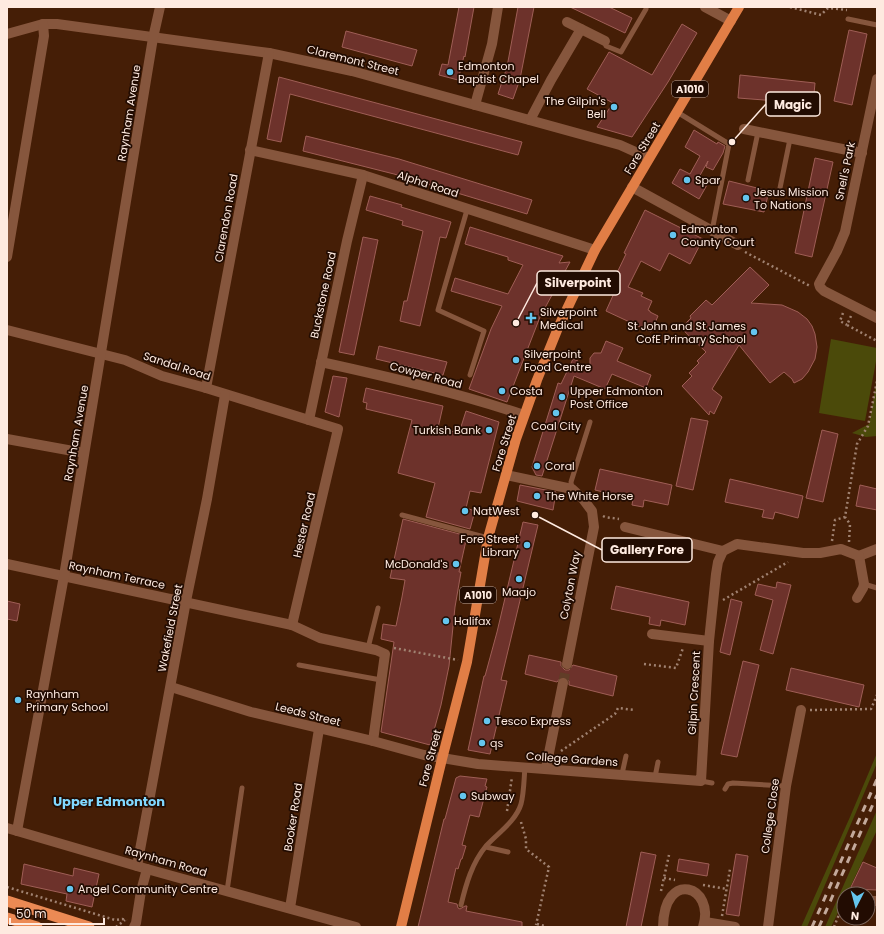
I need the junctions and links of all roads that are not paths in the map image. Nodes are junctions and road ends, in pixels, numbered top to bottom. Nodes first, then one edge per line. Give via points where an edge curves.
1 (160, 7) edge
2 (498, 7) edge
3 (705, 7) edge
4 (739, 7) edge
5 (646, 9) dead end
6 (848, 19) road end
7 (730, 21) junction
8 (567, 22) dead end
9 (43, 24) junction
10 (877, 25) edge
11 (581, 29) junction
12 (7, 34) edge
13 (153, 38) junction
14 (605, 41) joint
15 (269, 53) junction
16 (877, 79) edge
17 (475, 105) junction
18 (676, 112) junction
19 (530, 120) junction
20 (744, 129) dead end
21 (758, 132) junction
22 (790, 139) junction
23 (250, 150) junction
24 (862, 153) junction
25 (649, 158) junction
26 (363, 175) junction
27 (748, 180) dead end
28 (632, 187) junction
29 (780, 188) dead end
30 (467, 210) junction
31 (712, 231) junction
32 (738, 245) road end
33 (595, 250) junction
34 (7, 256) edge
35 (877, 318) edge
36 (7, 330) edge
37 (102, 354) junction
38 (321, 362) junction
39 (470, 375) dead end
40 (206, 388) junction
41 (225, 395) junction
42 (524, 415) junction
43 (309, 420) junction
44 (590, 422) dead end
45 (338, 429) joint
46 (7, 439) edge
47 (84, 453) junction
48 (506, 475) junction
49 (572, 489) junction
50 (402, 515) dead end
51 (625, 527) road end
52 (488, 538) junction
53 (877, 549) edge
54 (723, 551) junction
55 (859, 556) junction
56 (7, 564) edge
57 (64, 576) junction
58 (864, 584) junction
59 (877, 588) edge
60 (857, 598) dead end
61 (186, 602) junction
62 (378, 608) dead end
63 (292, 625) junction
64 (652, 634) dead end
65 (709, 641) junction
66 (368, 648) junction
67 (567, 664) tunnel mouth
68 (299, 665) dead end
69 (380, 680) junction
70 (563, 683) tunnel mouth
71 (171, 687) junction
72 (801, 710) road end
73 (319, 729) junction
74 (373, 741) junction
75 (626, 756) dead end
76 (442, 758) junction
77 (658, 762) dead end
78 (525, 767) junction
79 (546, 768) junction
80 (622, 774) junction
81 (654, 777) junction
82 (701, 781) junction
83 (712, 783) dead end
84 (786, 786) junction
85 (242, 788) dead end
86 (725, 789) dead end
87 (12, 830) edge
88 (486, 847) junction
89 (508, 852) dead end
90 (142, 867) junction
91 (227, 891) junction
92 (7, 901) edge
93 (461, 905) dead end
94 (290, 908) junction
95 (7, 918) edge
96 (707, 924) edge
97 (135, 925) edge
98 (37, 927) edge
99 (89, 927) edge
100 (356, 927) edge
101 (401, 927) edge
102 (663, 927) edge
103 (736, 927) edge
104 (768, 927) edge

1 - 13 street, Raynham Avenue
2 - 17 street via 492,44
3 - 7 street
4 - 7 main road, Fore Street / A1010
5 - 14 lane via 622,52 606,46
6 - 10 lane
7 - 18 main road, Fore Street / A1010
8 - 11 street
9 - 12 street, Claremont Street
9 - 13 street, Claremont Street
9 - 34 street via 44,36
11 - 14 street
11 - 19 street
13 - 15 street, Claremont Street
13 - 37 street, Raynham Avenue
15 - 17 street, Claremont Street via 352,71
15 - 23 street, Clarendon Road
16 - 24 street, Snell's Park
17 - 19 street, Claremont Street
18 - 25 main road, Fore Street / A1010
18 - 31 lane via 729,144
19 - 25 street, Claremont Street via 620,145
20 - 21 street
21 - 22 street
21 - 27 lane
22 - 24 street
22 - 29 lane
23 - 26 street, Alpha Road
23 - 40 street, Clarendon Road
24 - 35 street, Snell's Park via 845,232 820,282 820,287
25 - 28 main road, Fore Street / A1010
26 - 30 street, Alpha Road
26 - 38 street, Buckstone Road
28 - 31 street
28 - 33 main road, Fore Street / A1010
30 - 33 street, Alpha Road
30 - 39 lane via 438,310 484,330
31 - 32 street
33 - 42 main road, Fore Street / A1010 via 558,328
36 - 37 street, Sandal Road
37 - 40 street, Sandal Road via 125,360 162,376
37 - 47 street, Raynham Avenue
38 - 42 street, Cowper Road via 400,379
38 - 43 street, Buckstone Road
40 - 41 street, Sandal Road
41 - 43 street, Sandal Road
41 - 61 street, Wakefield Street
42 - 48 main road, Fore Street / A1010
43 - 45 street, Sandal Road
44 - 49 lane via 571,482
45 - 63 street, Hester Road
46 - 47 street
47 - 57 street, Raynham Avenue
48 - 49 street
48 - 52 main road, Fore Street / A1010
49 - 67 street, Colyton Way via 592,511 594,527
50 - 52 lane
51 - 54 street
52 - 76 main road, Fore Street / A1010 via 467,662
53 - 55 street
54 - 55 street via 737,544 803,554 846,550
54 - 65 street, Gilpin Crescent via 718,562
55 - 58 street
56 - 57 street, Raynham Terrace
57 - 61 street, Raynham Terrace
57 - 87 street, Raynham Avenue
58 - 59 lane
58 - 60 street
61 - 63 street, Raynham Terrace
61 - 71 street, Wakefield Street
62 - 66 lane
63 - 66 street, Raynham Terrace via 320,638
64 - 65 street
65 - 82 street, Gilpin Crescent
66 - 69 street, Raynham Terrace via 386,651
68 - 69 lane
69 - 74 street
70 - 79 street
71 - 73 street, Leeds Street via 251,712
71 - 90 street, Wakefield Street
72 - 84 street, College Close
73 - 74 street, Leeds Street
73 - 94 street, Booker Road
74 - 76 street, Leeds Street
75 - 80 lane
76 - 78 street, College Gardens via 478,764
76 - 101 main road, Fore Street / A1010
77 - 81 lane
78 - 79 street, College Gardens
78 - 88 lane via 521,804 514,817
79 - 80 street, College Gardens
80 - 81 street, College Gardens
81 - 82 street, College Gardens
82 - 83 lane
84 - 86 lane via 732,783
84 - 104 street, College Close
85 - 91 lane
87 - 90 street, Raynham Road
88 - 89 lane
88 - 93 lane via 471,870
90 - 91 street, Raynham Road
90 - 97 street, Wakefield Street via 141,896
91 - 94 street, Raynham Road
92 - 99 highway
94 - 100 street, Raynham Road
95 - 98 highway
96 - 102 street via 703,905 697,894 692,890 682,889 674,893 665,906
96 - 103 street

